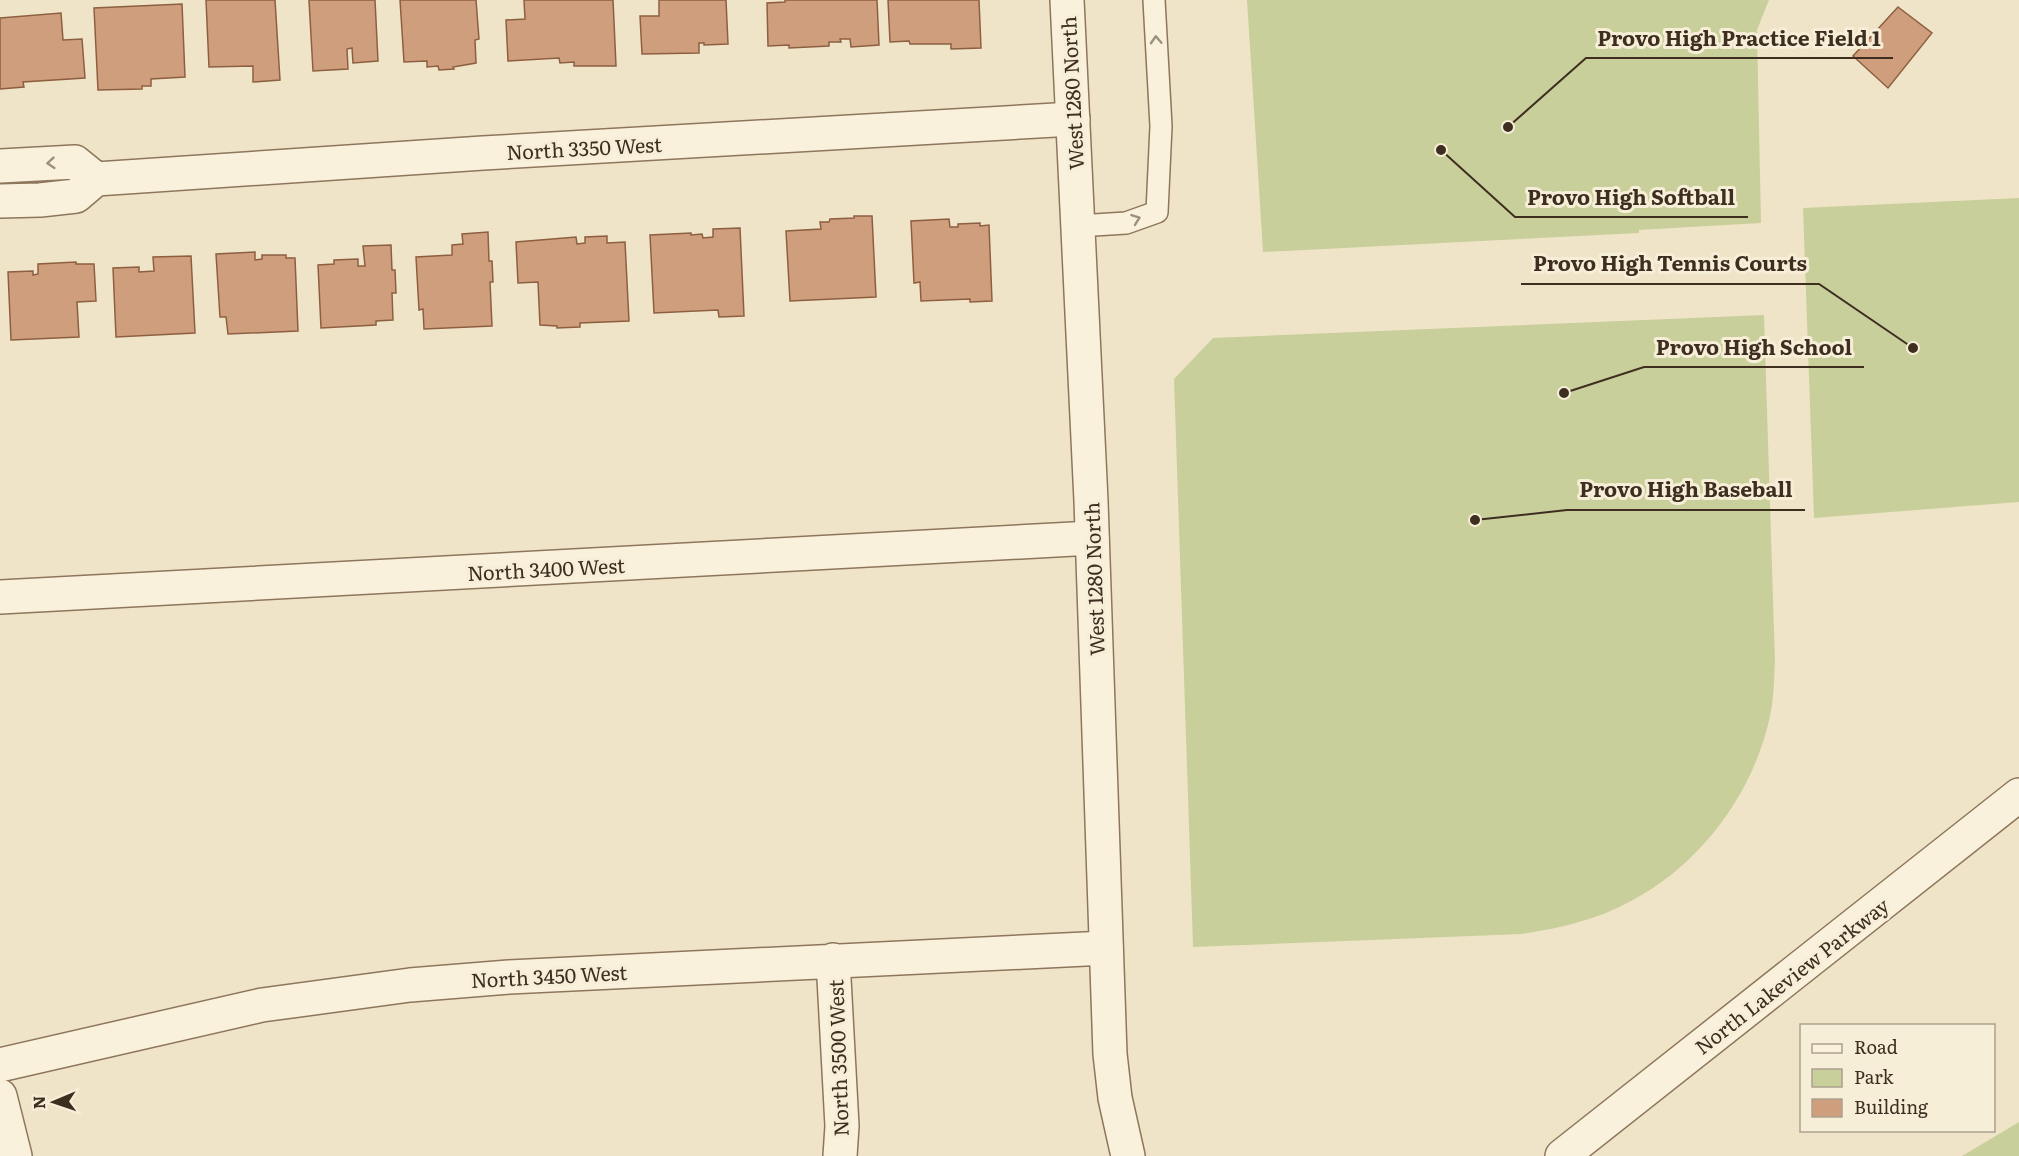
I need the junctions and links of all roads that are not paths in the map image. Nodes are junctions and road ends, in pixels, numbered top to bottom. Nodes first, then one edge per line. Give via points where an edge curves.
1 (1066, 0) edge
2 (1154, 0) edge
3 (1073, 118) junction
4 (0, 166) edge
5 (96, 179) junction
6 (0, 201) edge
7 (1078, 226) junction
8 (1092, 538) junction
9 (0, 597) edge
10 (2019, 795) edge
11 (1106, 948) junction
12 (833, 960) junction
13 (0, 1065) edge
14 (0, 1096) edge
15 (15, 1156) edge
16 (840, 1156) edge
17 (1128, 1156) edge
18 (1562, 1156) edge

1 - 3 street, West 1280 North
7 -> 2 lane via 1126,223 1157,212 1161,126
3 - 5 street, North 3350 West
3 - 7 street, West 1280 North
5 -> 4 street via 75,162
5 - 6 street via 76,196
7 - 8 street, West 1280 North
8 - 9 street, North 3400 West
8 - 11 street, West 1280 North
10 - 18 street, North Lakeview Parkway
11 - 12 street, North 3450 West
11 - 17 street, West 1280 North via 1110,1054
12 - 13 street, North 3450 West via 509,977 336,993 262,1005
12 - 16 street, North 3500 West via 842,1126
14 - 15 street

